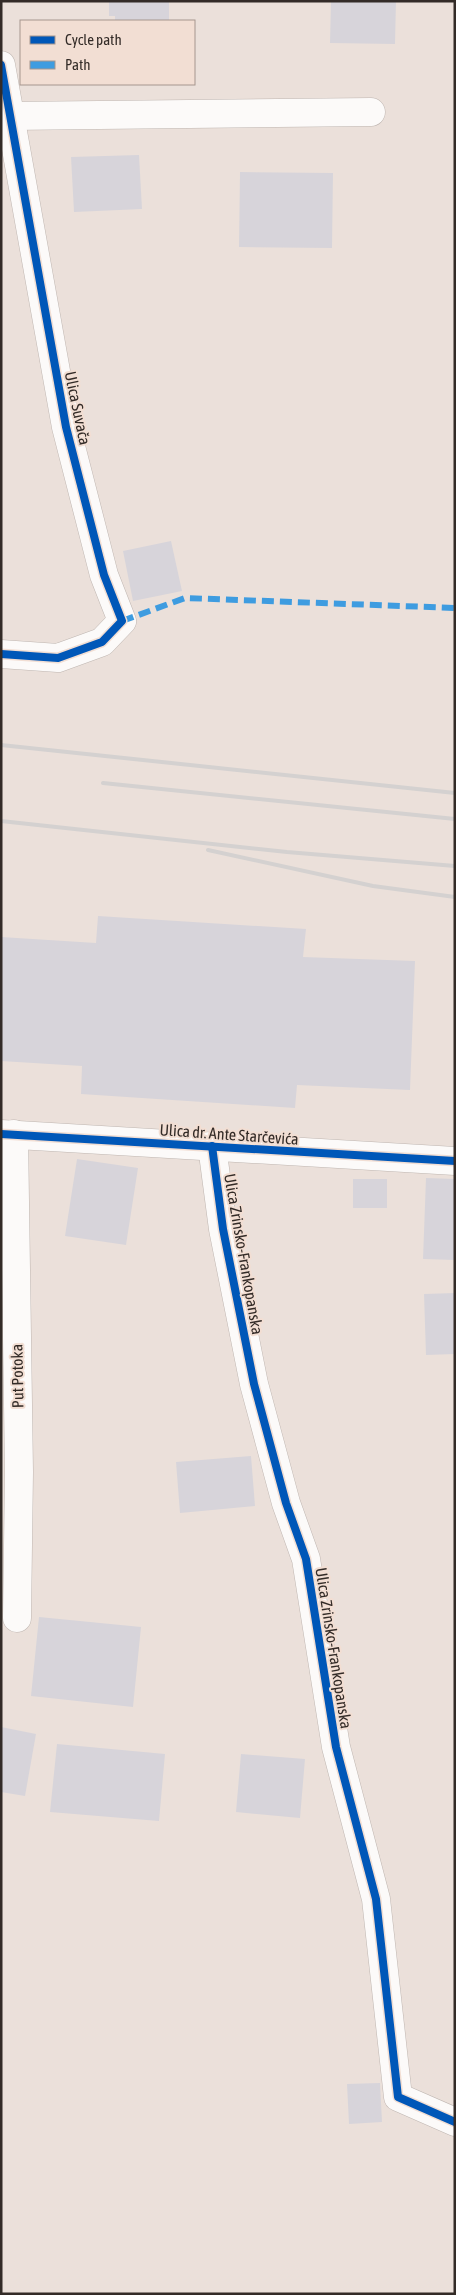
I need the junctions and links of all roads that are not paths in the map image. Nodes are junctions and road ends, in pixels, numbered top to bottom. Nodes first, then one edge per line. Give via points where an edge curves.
1 (1, 65) edge
2 (371, 112) dead end
3 (9, 116) junction
4 (1, 654) edge
5 (8, 1134) edge
6 (212, 1146) junction
7 (455, 1161) edge
8 (17, 1618) dead end
9 (455, 2122) edge

1 - 3 street, Ulica Suvača
2 - 3 street
3 - 4 street, Ulica Suvača via 66,427 104,575 122,621 102,642 58,658
5 - 6 street, Ulica dr. Ante Starčevića
5 - 8 street, Put Potoka via 20,1472
6 - 7 street, Ulica dr. Ante Starčevića
6 - 9 street, Ulica Zrinsko-Frankopanska via 222,1229 254,1384 286,1503 306,1559 336,1747 376,1899 398,2097

